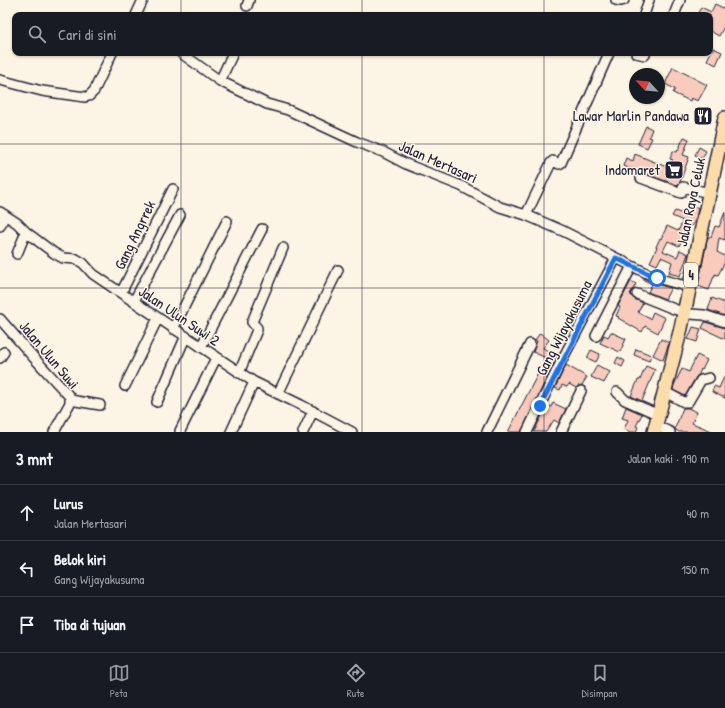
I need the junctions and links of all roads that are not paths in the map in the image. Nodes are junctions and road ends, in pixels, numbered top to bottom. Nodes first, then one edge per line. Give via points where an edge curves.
1 (142, 0) edge
2 (616, 0) edge
3 (624, 0) edge
4 (649, 0) edge
5 (680, 0) edge
6 (137, 12) edge
7 (645, 12) edge
8 (675, 12) edge
9 (111, 56) edge
10 (185, 56) edge
11 (232, 56) edge
12 (608, 56) edge
13 (0, 80) edge
14 (220, 81) junction
15 (725, 118) edge
16 (641, 178) dead end
17 (173, 189) dead end
18 (710, 193) junction
19 (3, 213) edge
20 (180, 215) dead end
21 (526, 215) junction
22 (227, 221) dead end
23 (0, 226) edge
24 (262, 229) dead end
25 (26, 232) junction
26 (283, 248) dead end
27 (17, 254) dead end
28 (616, 258) junction
29 (632, 266) junction
30 (338, 270) dead end
31 (689, 287) junction
32 (121, 294) junction
33 (637, 294) dead end
34 (134, 302) junction
35 (684, 312) junction
36 (158, 318) junction
37 (0, 319) edge
38 (725, 322) edge
39 (173, 329) junction
40 (596, 336) dead end
41 (185, 338) junction
42 (530, 344) dead end
43 (201, 347) junction
44 (216, 358) junction
45 (239, 372) junction
46 (709, 378) dead end
47 (254, 382) junction
48 (125, 386) dead end
49 (581, 391) dead end
50 (617, 392) dead end
51 (664, 392) junction
52 (278, 394) junction
53 (70, 400) junction
54 (157, 402) dead end
55 (100, 405) dead end
56 (313, 412) junction
57 (656, 427) edge
58 (333, 428) edge
59 (180, 431) edge
60 (54, 432) edge
61 (231, 432) edge
62 (303, 432) edge
63 (352, 432) edge
64 (487, 432) edge
65 (527, 432) edge
66 (562, 432) edge
67 (670, 432) edge

1 - 6 street
2 - 3 street
4 - 7 street
5 - 8 street
9 - 13 street via 94,92 89,96 42,91
10 - 14 street, Jalan Mertasari
11 - 14 street
12 - 21 street via 561,163 551,162
14 - 21 street, Jalan Mertasari via 267,104 288,110 461,186 500,207
15 - 18 highway, Jalan Raya Celuk / 4
16 - 18 street via 681,193 683,188
17 - 32 street, Gang Angrrek
18 - 31 highway, Jalan Raya Celuk / 4
19 - 23 street
19 - 25 street, Jalan Ulun Suwi 2
20 - 34 street
21 - 28 street, Jalan Mertasari
22 - 39 street
24 - 43 street
25 - 27 street
25 - 32 street, Jalan Ulun Suwi 2 via 58,256 83,263 93,274
26 - 45 street via 252,322 257,330
28 - 29 street, Jalan Mertasari
28 - 65 street, Gang Wijayakusuma
29 - 31 street, Jalan Mertasari via 657,278
29 - 40 street
30 - 52 street
31 - 35 highway, Jalan Raya Celuk / 4
32 - 34 street, Jalan Ulun Suwi 2
33 - 35 street
34 - 36 street, Jalan Ulun Suwi 2
35 - 38 street
35 - 51 highway, Jalan Raya Celuk / 4
36 - 39 street, Jalan Ulun Suwi 2
36 - 48 street
37 - 53 street, Jalan Ulun Suwi
39 - 41 street, Jalan Ulun Suwi 2
41 - 43 street, Jalan Ulun Suwi 2
41 - 54 street
42 - 64 street
43 - 44 street, Jalan Ulun Suwi 2
44 - 45 street, Jalan Ulun Suwi 2
44 - 59 street
45 - 47 street, Jalan Ulun Suwi 2
46 - 51 street via 701,380 688,402
47 - 52 street, Jalan Ulun Suwi 2
47 - 61 street
49 - 66 street
50 - 57 street
51 - 57 highway, Jalan Raya Celuk / 4
52 - 56 street, Jalan Ulun Suwi 2
53 - 55 street
53 - 60 street, Jalan Ulun Suwi
56 - 58 street, Jalan Ulun Suwi 2
56 - 62 street
57 - 67 street
58 - 63 street, Jalan Ulun Suwi 2

